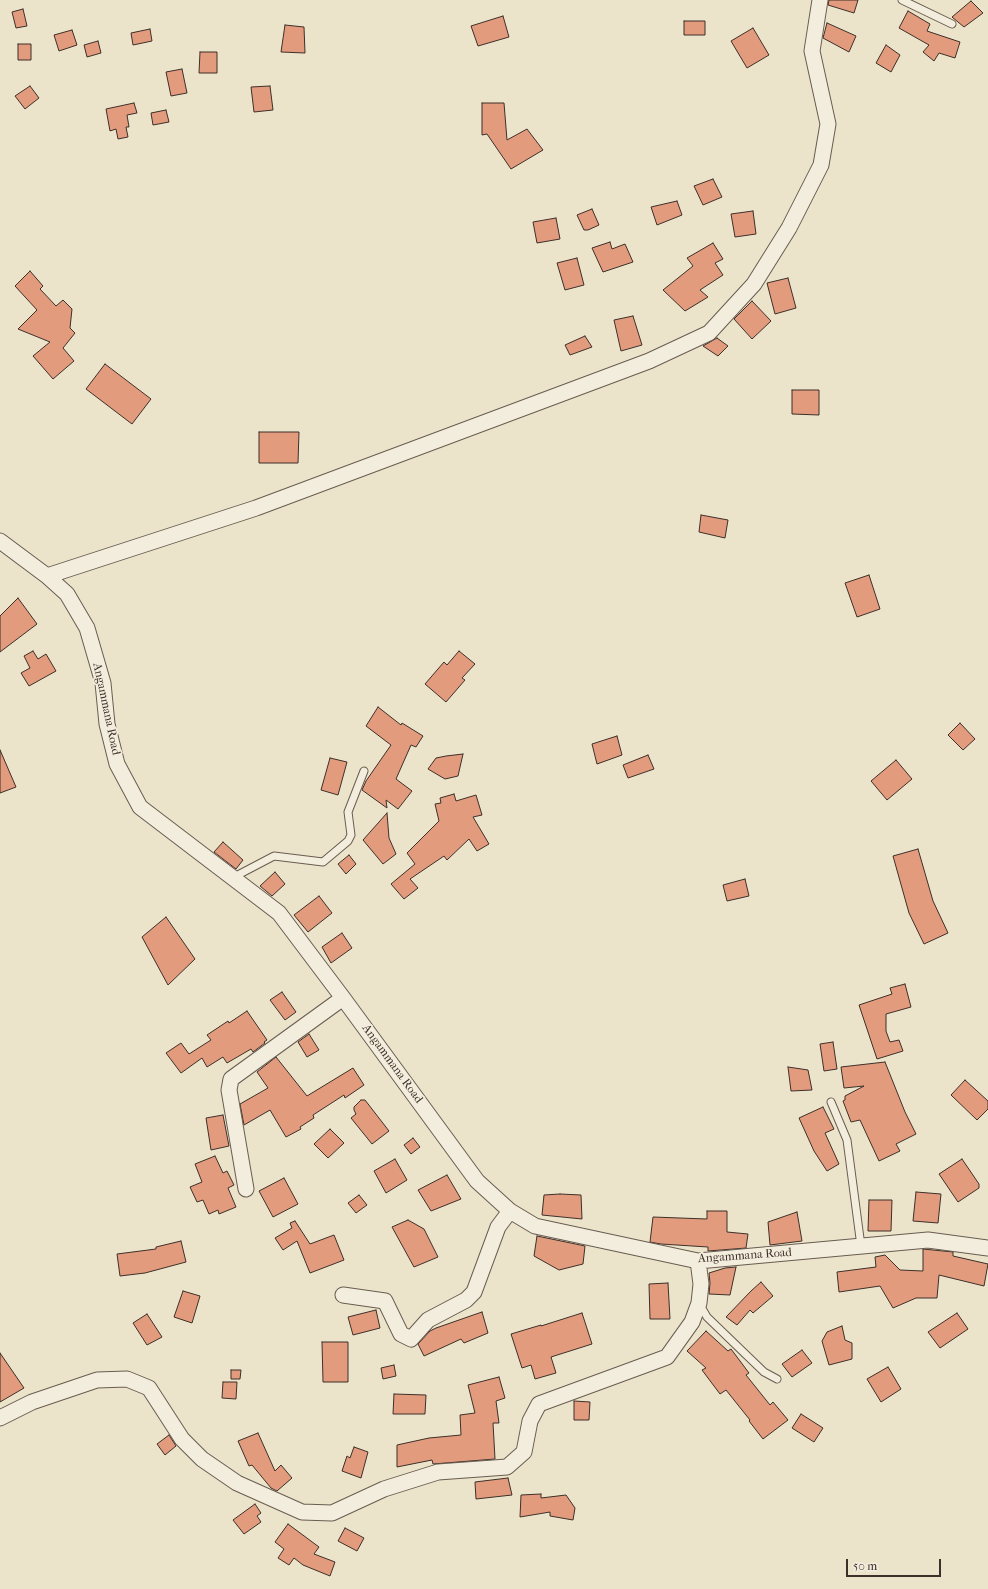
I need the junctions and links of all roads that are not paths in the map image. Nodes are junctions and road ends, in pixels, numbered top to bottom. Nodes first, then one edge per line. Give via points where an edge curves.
1 (820, 0) edge
2 (902, 0) edge
3 (952, 24) dead end
4 (0, 541) edge
5 (47, 576) junction
6 (364, 771) dead end
7 (234, 877) junction
8 (343, 998) junction
9 (831, 1102) dead end
10 (246, 1189) dead end
11 (510, 1211) junction
12 (861, 1246) junction
13 (988, 1248) edge
14 (698, 1261) junction
15 (343, 1295) dead end
16 (698, 1304) junction
17 (777, 1379) dead end
18 (0, 1418) edge

1 - 5 street via 812,51 828,124 821,165 789,228 754,284 709,333 649,361 256,508
2 - 3 lane
4 - 5 street, Angammana Road
5 - 7 street, Angammana Road via 67,594 87,628 103,683 107,724 117,764 140,807
6 - 7 lane via 348,812 351,835 348,841 323,862 274,856
7 - 8 street, Angammana Road via 279,913
8 - 10 street via 231,1079 229,1090
8 - 11 street, Angammana Road via 478,1181
9 - 12 lane via 847,1140
11 - 14 street, Angammana Road via 534,1226
11 - 15 street via 498,1227 474,1292 466,1300 428,1320 412,1339 401,1334 384,1301
12 - 13 street, Angammana Road via 928,1240
12 - 14 street, Angammana Road
14 - 16 street via 701,1284
16 - 17 lane via 707,1317 764,1372
16 - 18 street via 692,1322 667,1357 539,1404 530,1421 524,1452 507,1467 438,1472 384,1489 332,1513 302,1512 237,1483 202,1459 182,1439 149,1388 127,1379 98,1380 32,1402

